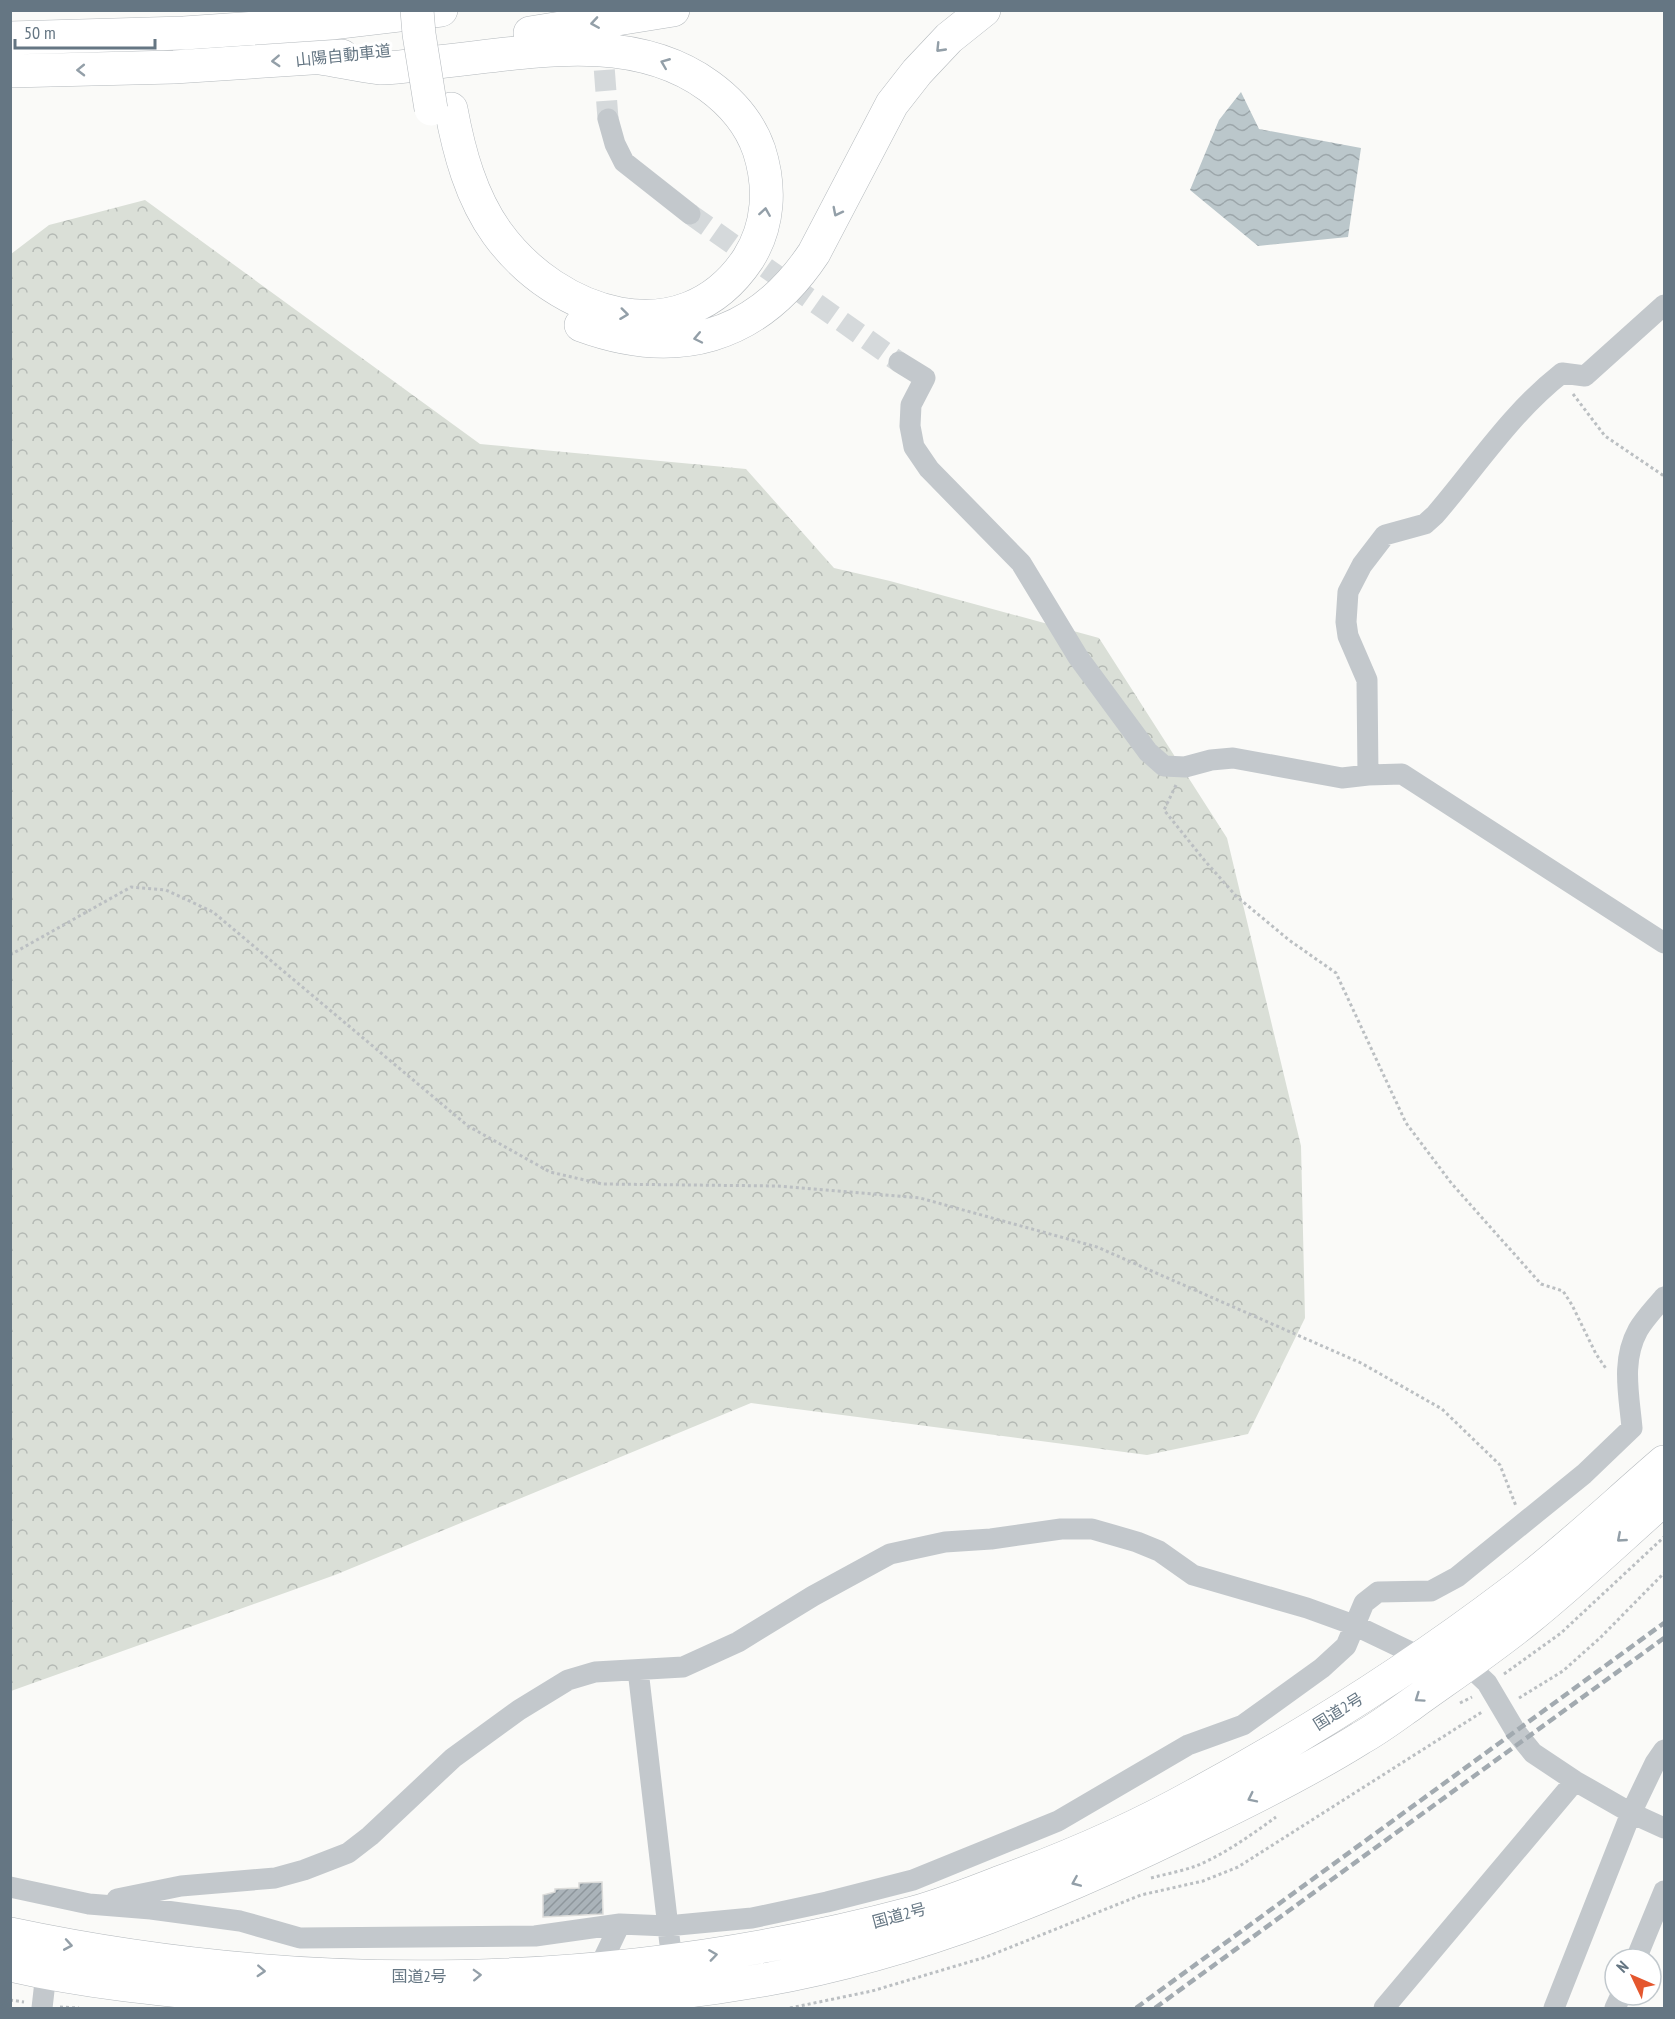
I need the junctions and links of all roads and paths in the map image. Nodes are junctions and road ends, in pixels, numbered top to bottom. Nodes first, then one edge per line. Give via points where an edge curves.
1 (284, 10) edge
2 (417, 10) edge
3 (439, 10) edge
4 (673, 10) edge
5 (984, 10) edge
6 (15, 38) edge
7 (320, 58) junction
8 (10, 71) edge
9 (441, 109) junction
10 (608, 119) tunnel mouth
11 (690, 214) tunnel mouth
12 (1665, 305) edge
13 (899, 362) tunnel mouth
14 (1562, 373) junction
15 (1665, 476) edge
16 (1185, 767) junction
17 (1368, 775) junction
18 (1665, 943) edge
19 (10, 955) edge
20 (1665, 1297) edge
21 (1627, 1380) junction
22 (1665, 1462) edge
23 (1665, 1499) edge
24 (1523, 1525) junction
25 (1354, 1625) junction
26 (1421, 1657) junction
27 (1468, 1665) junction
28 (638, 1670) junction
29 (1665, 1750) edge
30 (1575, 1781) junction
31 (1631, 1813) junction
32 (1665, 1828) edge
33 (10, 1887) edge
34 (1665, 1891) edge
35 (89, 1904) junction
36 (620, 1924) junction
37 (667, 1926) junction
38 (10, 1934) edge
39 (1641, 1947) edge
40 (672, 1961) junction
41 (10, 1965) edge
42 (599, 1968) junction
43 (46, 1973) junction
44 (190, 2001) edge
45 (677, 2001) edge
46 (640, 2002) edge
47 (292, 2005) edge
48 (345, 2006) edge
49 (394, 2007) edge
50 (546, 2007) edge
51 (42, 2008) edge
52 (1384, 2008) edge
53 (1554, 2008) edge

1 - 6 highway
2 - 9 highway, bridge via 419,34
3 - 6 highway, 山陽自動車道 via 320,24 184,33
3 - 9 highway
4 -> 7 highway, 山陽自動車道 via 502,38
5 -> 9 highway via 950,38 892,104 802,271 765,308 702,338 666,343 613,335 579,324 527,293 490,255 469,226 436,140
7 -> 8 highway, 山陽自動車道
9 -> 7 highway via 456,136 469,180 496,232 537,276 578,302 636,316 679,312 725,287 760,236 767,198 756,141 743,119 715,90 657,59 626,52 567,49 382,68
10 - 11 street via 624,162
12 - 14 street via 1585,376
13 - 16 street via 925,378 910,405 910,426 914,447 929,469 1022,562 1078,657 1148,752 1164,766
14 - 15 path via 1605,436
14 - 17 street via 1516,414 1435,515 1425,524 1385,535 1348,592 1348,636 1367,680
16 - 17 street via 1233,758 1342,778
16 - 21 path via 1164,810 1236,896 1336,973 1406,1123 1452,1184 1541,1284 1563,1291 1603,1366
17 - 18 street via 1402,774
19 - 24 path via 131,887 166,890 213,912 468,1126 550,1172 602,1184 778,1186 920,1198 1098,1247 1361,1363 1442,1410 1500,1465
20 - 21 street via 1638,1329 1627,1354
21 - 24 street via 1632,1428
22 - 26 highway, 国道2号 via 1516,1589
23 -> 27 highway, 国道2号 via 1532,1616
24 - 25 street via 1457,1577 1431,1591 1378,1592 1364,1603
25 - 26 street
25 - 28 street via 1193,1575 1159,1551 1137,1542 1092,1529 1061,1529 945,1542 890,1554 738,1642 682,1667
25 - 37 street via 1346,1646 1322,1668 1243,1725 1188,1745 1058,1821 913,1880 752,1918
26 - 27 street
40 -> 26 highway, 国道2号 via 815,1937 916,1912 1045,1866 1192,1797 1332,1716
27 - 30 street via 1487,1683 1515,1732 1533,1753
27 -> 45 highway, 国道2号 via 1362,1738 1129,1860 988,1918 877,1954
28 - 35 street via 595,1672 568,1680 519,1710 453,1758 348,1853 275,1878 181,1886
28 - 37 street
29 - 31 street
30 - 31 street
30 - 52 street
31 - 32 street
31 - 53 street
33 - 35 street
34 - 39 street
35 - 36 street via 240,1922 300,1938 535,1936
36 - 37 street
36 - 42 street
37 - 40 street
38 -> 42 highway, 国道2号 via 139,1957 335,1976 462,1976
40 - 42 highway, 国道2号
40 - 45 street
41 - 43 highway, 国道2号
43 - 44 highway, 国道2号
43 - 51 street
44 - 47 highway, 国道2号
45 - 46 highway, 国道2号
46 - 50 highway, 国道2号
47 - 48 highway, 国道2号
48 - 49 highway, 国道2号
49 - 50 highway, 国道2号

